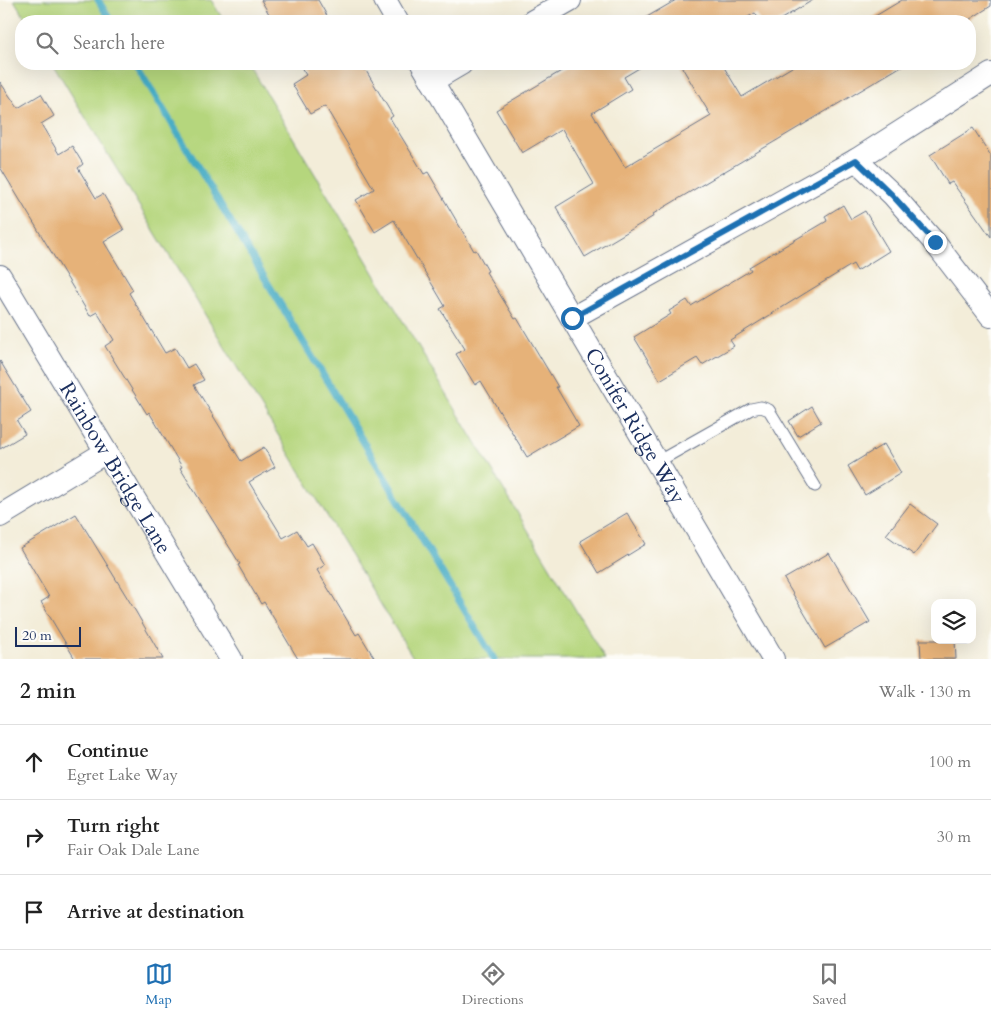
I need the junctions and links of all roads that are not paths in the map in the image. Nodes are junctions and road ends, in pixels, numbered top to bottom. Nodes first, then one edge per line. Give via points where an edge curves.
1 (385, 0) edge
2 (570, 0) edge
3 (394, 15) edge
4 (544, 15) edge
5 (427, 72) edge
6 (991, 74) edge
7 (856, 160) junction
8 (0, 276) edge
9 (991, 316) edge
10 (572, 318) junction
11 (106, 452) junction
12 (657, 462) junction
13 (815, 486) dead end
14 (0, 516) edge
15 (231, 659) edge
16 (773, 659) edge

1 - 3 street
2 - 4 street
5 - 10 street, Conifer Ridge Way
6 - 7 street
7 - 9 street via 935,242
7 - 10 street
8 - 11 street, Rainbow Bridge Lane
10 - 12 street, Conifer Ridge Way
11 - 14 street
11 - 15 street, Rainbow Bridge Lane
12 - 13 lane via 751,409 761,407 769,410
12 - 16 street, Conifer Ridge Way

